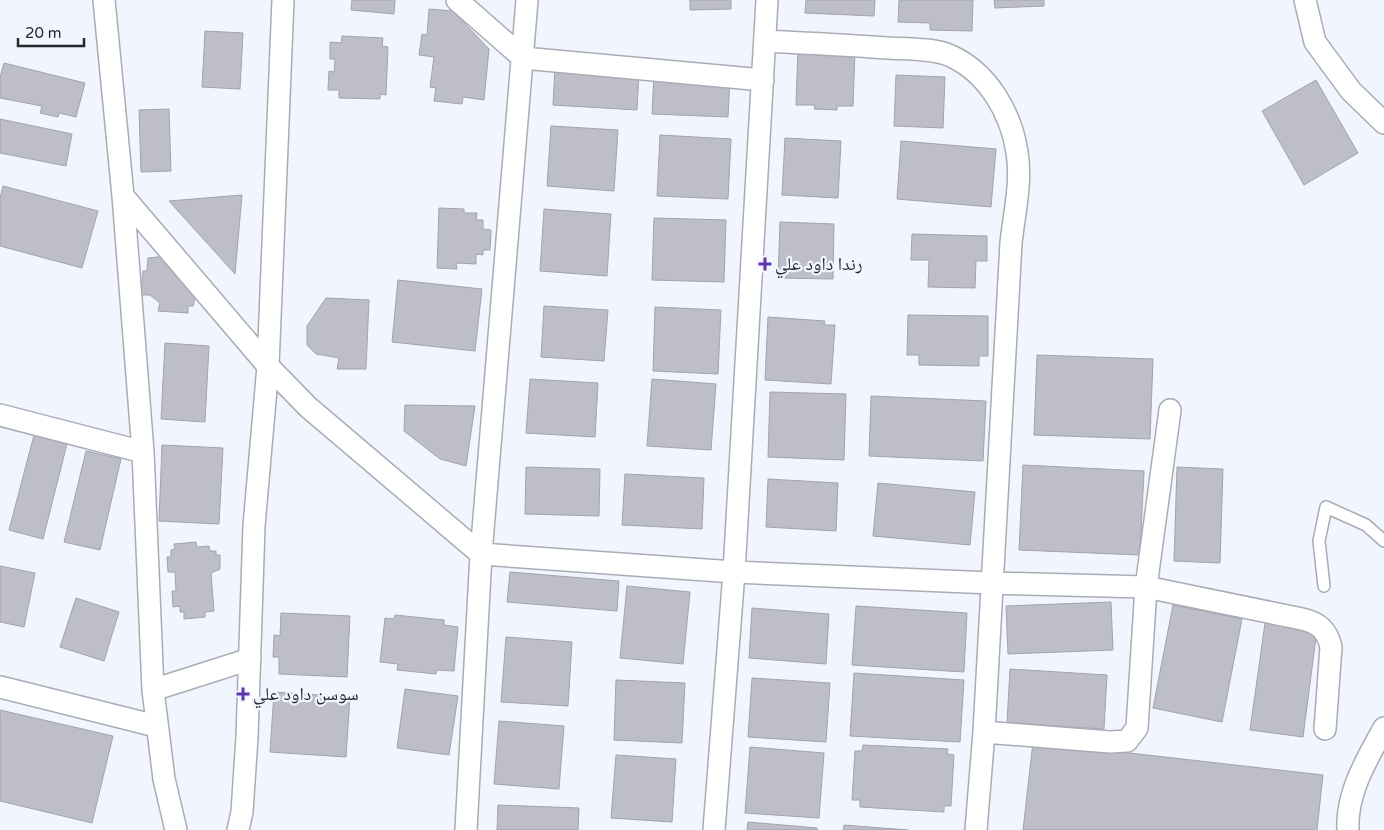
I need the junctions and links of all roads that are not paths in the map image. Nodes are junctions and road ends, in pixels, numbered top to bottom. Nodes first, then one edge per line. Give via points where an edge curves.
1 (104, 0) edge
2 (283, 0) edge
3 (457, 0) edge
4 (526, 0) edge
5 (767, 0) edge
6 (1305, 0) edge
7 (765, 41) junction
8 (523, 58) junction
9 (763, 80) junction
10 (1384, 123) edge
11 (123, 196) junction
12 (268, 366) junction
13 (1170, 410) dead end
14 (0, 415) edge
15 (143, 452) junction
16 (1384, 541) edge
17 (480, 554) junction
18 (734, 572) junction
19 (992, 583) junction
20 (1324, 586) dead end
21 (1146, 587) junction
22 (250, 659) junction
23 (0, 687) edge
24 (153, 690) junction
25 (156, 726) junction
26 (1384, 728) edge
27 (1325, 729) dead end
28 (984, 732) junction
29 (176, 830) edge
30 (238, 830) edge
31 (466, 830) edge
32 (714, 830) edge
33 (976, 830) edge
34 (1348, 830) edge

1 - 11 street
2 - 12 street
3 - 8 street
4 - 8 street
5 - 7 street
6 - 10 street via 1316,42 1351,91
7 - 9 street
7 - 19 street via 950,55 974,72 999,98 1010,124 1018,154 1018,182 1011,243
8 - 9 street
8 - 17 street
9 - 18 street
11 - 12 street
11 - 15 street
12 - 17 street via 308,408
12 - 22 street via 254,526
13 - 21 street
14 - 15 street
15 - 24 street
16 - 20 lane via 1366,525 1326,507 1319,541
17 - 18 street
17 - 31 street
18 - 19 street
18 - 32 street
19 - 21 street
19 - 28 street
21 - 27 street via 1307,620 1322,628 1331,647
21 - 28 street via 1137,728 1127,741
22 - 24 street
22 - 30 street via 242,812
23 - 25 street
24 - 25 street
25 - 29 street
26 - 34 street via 1360,773 1350,804
28 - 33 street

